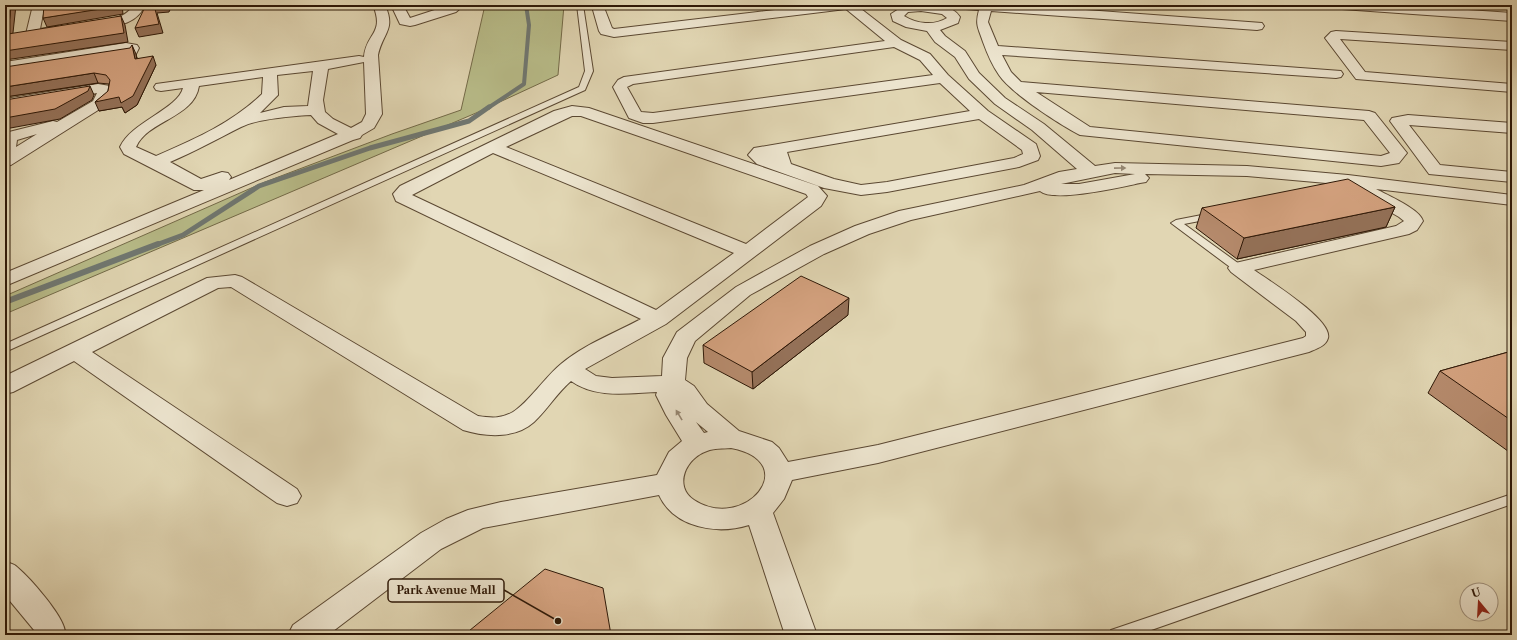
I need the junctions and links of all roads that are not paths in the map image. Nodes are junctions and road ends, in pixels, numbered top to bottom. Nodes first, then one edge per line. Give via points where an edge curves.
1 (41, 5) edge
2 (379, 5) edge
3 (397, 5) edge
4 (458, 5) edge
5 (580, 5) edge
6 (606, 5) edge
7 (849, 5) edge
8 (966, 5) edge
9 (1342, 5) edge
10 (138, 8) edge
11 (984, 16) junction
12 (1512, 17) edge
13 (900, 18) junction
14 (954, 18) junction
15 (85, 19) edge
16 (869, 22) junction
17 (70, 25) edge
18 (930, 26) junction
19 (1257, 26) dead end
20 (84, 43) junction
21 (896, 43) junction
22 (1512, 46) edge
23 (993, 50) junction
24 (359, 60) dead end
25 (321, 65) junction
26 (5, 66) edge
27 (5, 72) edge
28 (270, 72) junction
29 (1336, 74) dead end
30 (943, 78) junction
31 (192, 82) junction
32 (161, 86) dead end
33 (1018, 86) junction
34 (1512, 88) edge
35 (5, 104) edge
36 (316, 110) junction
37 (982, 114) junction
38 (239, 122) junction
39 (1377, 126) junction
40 (1402, 128) junction
41 (1512, 128) edge
42 (347, 132) junction
43 (492, 147) junction
44 (778, 149) junction
45 (1399, 153) junction
46 (1425, 157) junction
47 (6, 160) edge
48 (156, 162) junction
49 (783, 167) junction
50 (1177, 168) junction
51 (1090, 171) junction
52 (1512, 177) edge
53 (1348, 180) junction
54 (1028, 190) junction
55 (1512, 200) edge
56 (1221, 214) edge
57 (749, 252) junction
58 (1238, 268) junction
59 (5, 280) edge
60 (658, 319) junction
61 (5, 348) edge
62 (76, 352) junction
63 (570, 369) junction
64 (673, 383) junction
65 (5, 386) edge
66 (731, 439) junction
67 (698, 444) junction
68 (779, 473) junction
69 (669, 483) junction
70 (287, 496) dead end
71 (1512, 499) edge
72 (758, 510) junction
73 (5, 574) edge
74 (49, 635) edge
75 (304, 635) edge
76 (801, 635) edge
77 (1117, 635) edge

1 - 17 street via 38,7 33,34
2 - 42 street via 385,22 372,46 374,114 368,125
3 - 4 street via 405,21 410,22
5 - 61 lane via 589,71 582,88
6 - 7 street via 599,10 606,31 614,33
7 - 16 street
8 - 11 street
9 - 12 street
10 - 15 street
10 - 20 street via 134,15 126,19 83,26
11 - 14 street
11 - 19 street
11 - 23 street
13 - 14 street via 905,9 921,7 946,11
13 - 16 street
13 - 18 street via 914,25
14 - 18 street via 945,25
16 - 21 street
18 - 51 street via 940,39 960,54 974,76 1000,101 1038,127
20 - 26 street
20 - 27 street via 132,47 133,50
21 - 30 street via 925,57
21 - 30 street via 629,80 620,87 635,115 653,118
22 - 34 street via 1347,35 1336,35 1332,38 1360,76
23 - 29 street
23 - 33 street via 996,60
24 - 25 street
25 - 28 street
25 - 36 street
28 - 31 street
28 - 38 street via 270,95
30 - 37 street
31 - 32 street
31 - 48 street via 189,94 175,108 128,143 130,150
33 - 39 street via 1369,116
33 - 45 street via 1074,126 1094,133 1381,161 1393,159
35 - 47 street via 98,88 105,89 103,99 98,104 68,124 8,138
36 - 38 street via 284,112
36 - 42 street via 320,117
37 - 44 street
37 - 49 street via 1030,148 1032,156 1019,162 860,190 830,184
38 - 48 street via 223,132
39 - 40 street
39 - 45 street
40 - 41 street via 1399,120
40 - 46 street
42 - 48 street via 200,186
42 - 59 street
43 - 57 street
43 - 57 street via 560,114 578,111 817,193 814,202
43 - 60 street via 406,190 402,197
44 - 49 street
44 - 49 street via 756,155
45 - 46 street
46 - 52 street via 1435,170
51 -> 50 street via 1115,168
50 - 53 street
50 - 54 street via 1132,181 1079,190
51 - 54 street via 1065,176
53 - 55 street
53 - 58 street via 1406,213 1413,219 1411,227
54 - 64 street via 906,216 862,230 817,250 742,291 685,337 675,358
56 - 58 lane via 1176,223
57 - 60 street
58 - 68 street via 1304,316 1317,331 1317,338 1301,347 878,454
60 - 63 street via 580,361
62 - 63 street via 214,282 229,280 235,281 472,424 494,427 524,417
62 - 65 street
62 - 70 street
63 - 64 street via 590,383 612,386
64 - 66 street via 685,392 698,410
67 -> 64 street via 668,395
66 - 67 street
66 - 68 street via 763,450 774,460
67 - 69 street via 676,461 670,472
68 - 72 street via 778,486 771,500
69 - 72 street via 674,497 685,508 701,516 721,520 741,517
69 - 75 street via 501,512 456,527 431,541
71 - 77 lane
72 - 76 street
73 - 74 street via 47,623

